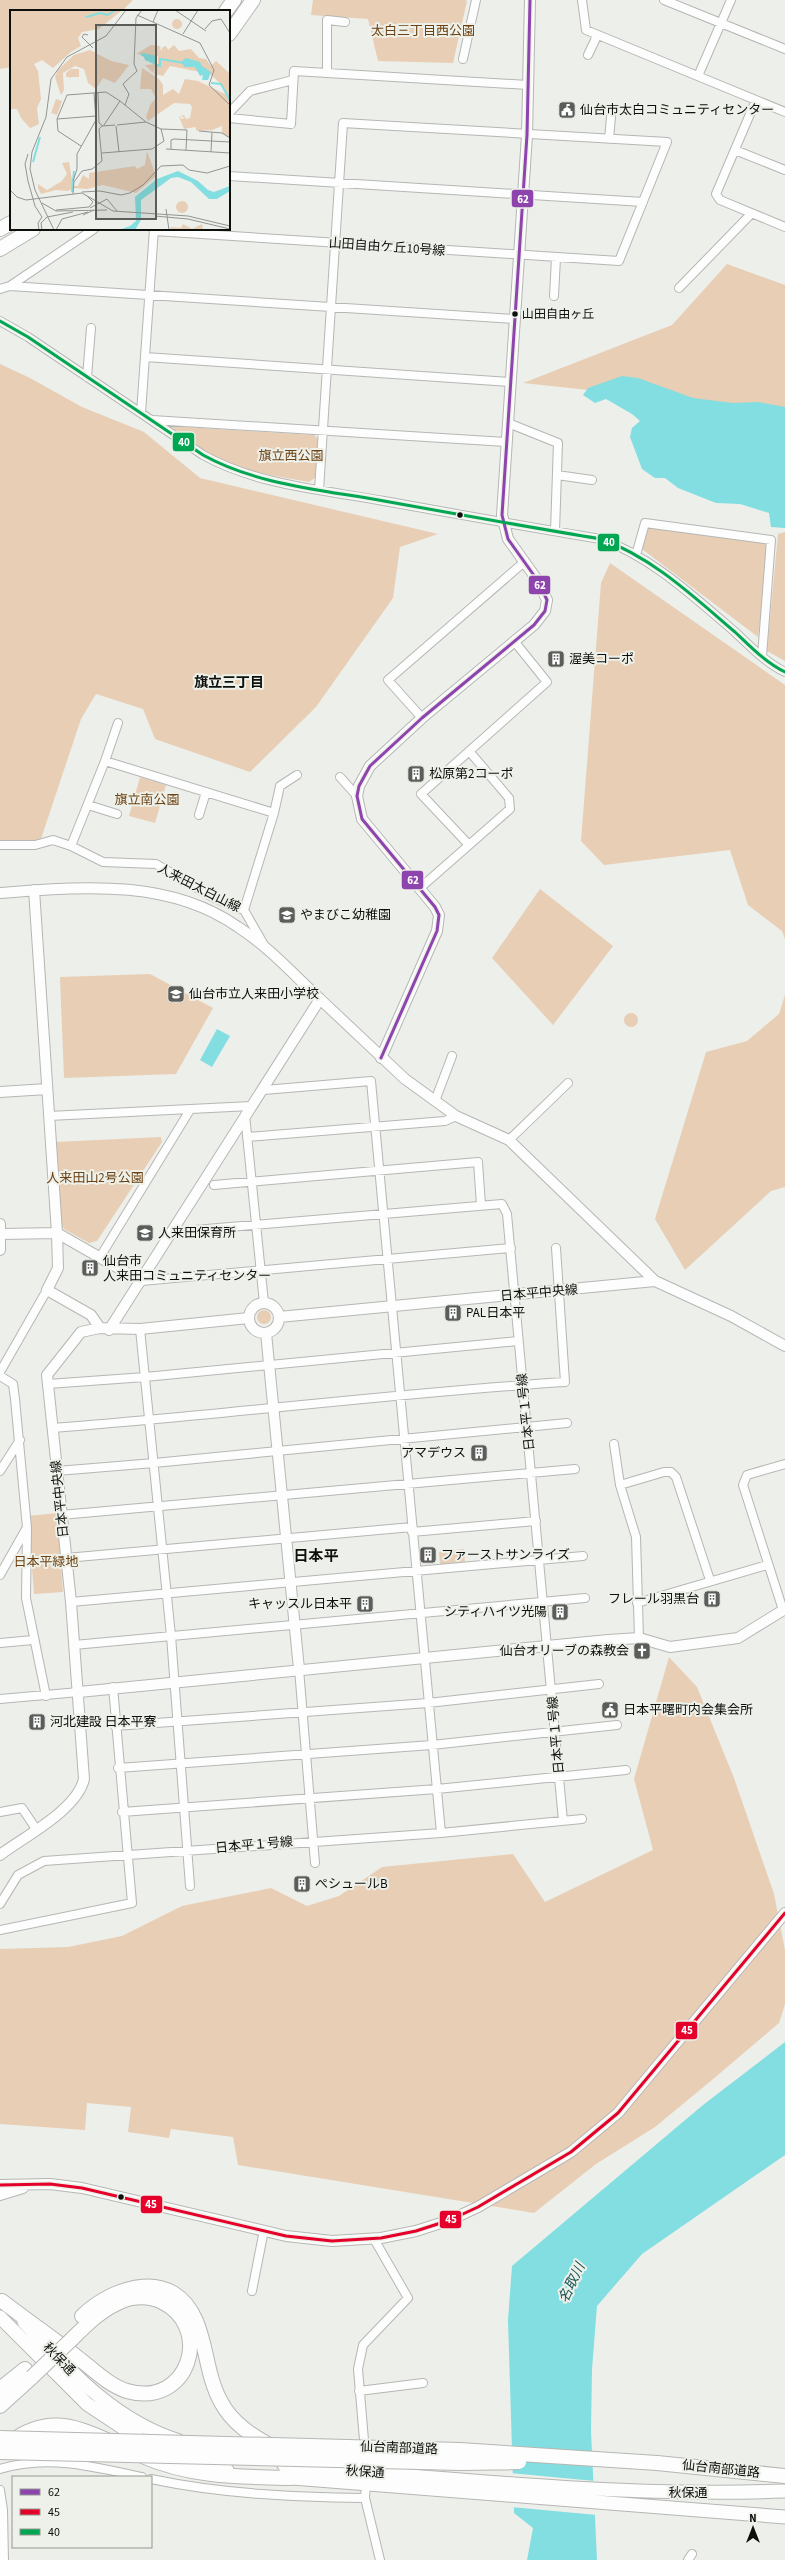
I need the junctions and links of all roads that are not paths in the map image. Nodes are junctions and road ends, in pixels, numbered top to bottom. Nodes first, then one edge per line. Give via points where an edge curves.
1 (234, 0) edge
2 (253, 0) edge
3 (476, 0) edge
4 (530, 0) edge
5 (582, 0) edge
6 (664, 0) edge
7 (731, 0) edge
8 (227, 10) edge
9 (345, 22) dead end
10 (721, 24) junction
11 (230, 33) edge
12 (597, 36) junction
13 (785, 49) edge
14 (588, 55) dead end
15 (463, 59) dead end
16 (327, 73) junction
17 (698, 76) junction
18 (293, 80) junction
19 (528, 85) junction
20 (756, 100) junction
21 (230, 112) edge
22 (785, 112) edge
23 (611, 117) dead end
24 (230, 118) edge
25 (527, 135) junction
26 (609, 139) junction
27 (735, 150) junction
28 (785, 170) edge
29 (230, 176) edge
30 (338, 183) junction
31 (523, 195) junction
32 (643, 202) junction
33 (752, 214) junction
34 (10, 224) edge
35 (785, 228) edge
36 (0, 229) edge
37 (31, 230) edge
38 (93, 230) edge
39 (154, 230) edge
40 (335, 244) junction
41 (0, 249) edge
42 (519, 256) junction
43 (556, 258) junction
44 (10, 286) junction
45 (679, 288) dead end
46 (0, 290) edge
47 (150, 294) junction
48 (554, 296) dead end
49 (332, 306) junction
50 (515, 319) junction
51 (0, 321) edge
52 (91, 328) dead end
53 (145, 357) junction
54 (328, 370) junction
55 (87, 377) junction
56 (510, 382) junction
57 (141, 413) junction
58 (151, 420) junction
59 (508, 423) junction
60 (323, 430) junction
61 (506, 442) junction
62 (557, 475) junction
63 (592, 480) dead end
64 (319, 490) junction
65 (503, 523) junction
66 (555, 532) junction
67 (636, 555) junction
68 (523, 563) junction
69 (514, 641) junction
70 (762, 656) junction
71 (785, 672) edge
72 (422, 718) junction
73 (118, 723) dead end
74 (469, 751) junction
75 (105, 761) junction
76 (297, 775) dead end
77 (340, 777) dead end
78 (206, 792) junction
79 (357, 796) junction
80 (88, 805) junction
81 (274, 813) junction
82 (117, 814) dead end
83 (199, 816) dead end
84 (0, 845) edge
85 (469, 845) junction
86 (72, 846) junction
87 (420, 888) junction
88 (34, 890) junction
89 (0, 893) edge
90 (244, 910) junction
91 (264, 945) junction
92 (320, 999) junction
93 (452, 1056) dead end
94 (381, 1058) junction
95 (568, 1083) dead end
96 (47, 1089) junction
97 (264, 1090) junction
98 (0, 1092) edge
99 (435, 1101) junction
100 (251, 1106) junction
101 (190, 1110) junction
102 (245, 1115) junction
103 (49, 1116) junction
104 (456, 1116) junction
105 (375, 1126) junction
106 (247, 1137) junction
107 (509, 1140) junction
108 (379, 1171) junction
109 (251, 1183) junction
110 (214, 1185) dead end
111 (481, 1205) junction
112 (383, 1214) junction
113 (255, 1225) junction
114 (0, 1229) edge
115 (183, 1231) dead end
116 (57, 1233) junction
117 (511, 1248) junction
118 (556, 1248) dead end
119 (0, 1250) edge
120 (100, 1257) junction
121 (387, 1259) junction
122 (260, 1270) junction
123 (141, 1281) junction
124 (655, 1281) junction
125 (47, 1290) junction
126 (558, 1292) junction
127 (514, 1295) junction
128 (264, 1304) junction
129 (391, 1305) junction
130 (279, 1316) junction
131 (249, 1318) junction
132 (104, 1329) junction
133 (140, 1329) junction
134 (266, 1333) junction
135 (518, 1341) junction
136 (785, 1346) edge
137 (396, 1353) junction
138 (269, 1365) junction
139 (0, 1372) edge
140 (0, 1376) edge
141 (145, 1377) junction
142 (48, 1384) junction
143 (524, 1385) junction
144 (401, 1395) junction
145 (273, 1408) junction
146 (149, 1421) junction
147 (567, 1422) dead end
148 (528, 1427) junction
149 (53, 1428) junction
150 (404, 1438) junction
151 (20, 1440) junction
152 (614, 1444) dead end
153 (277, 1451) junction
154 (154, 1463) junction
155 (785, 1464) edge
156 (575, 1469) dead end
157 (0, 1471) edge
158 (57, 1471) junction
159 (532, 1472) junction
160 (408, 1482) junction
161 (620, 1485) junction
162 (283, 1495) junction
163 (158, 1505) junction
164 (62, 1515) junction
165 (536, 1521) junction
166 (27, 1528) junction
167 (412, 1529) junction
168 (286, 1540) junction
169 (162, 1550) junction
170 (583, 1556) dead end
171 (66, 1558) junction
172 (540, 1560) junction
173 (767, 1565) junction
174 (416, 1572) junction
175 (0, 1575) edge
176 (710, 1580) junction
177 (290, 1581) junction
178 (167, 1594) junction
179 (586, 1598) dead end
180 (71, 1602) junction
181 (542, 1602) junction
182 (637, 1603) junction
183 (784, 1610) edge
184 (421, 1614) junction
185 (294, 1625) junction
186 (171, 1636) junction
187 (639, 1638) junction
188 (33, 1640) junction
189 (0, 1643) edge
190 (74, 1645) junction
191 (547, 1646) junction
192 (425, 1657) junction
193 (299, 1669) junction
194 (174, 1681) junction
195 (599, 1684) dead end
196 (113, 1687) junction
197 (552, 1690) junction
198 (79, 1692) junction
199 (46, 1696) junction
200 (0, 1700) edge
201 (428, 1702) junction
202 (304, 1711) junction
203 (177, 1722) junction
204 (617, 1725) dead end
205 (116, 1726) junction
206 (556, 1732) junction
207 (432, 1745) junction
208 (307, 1754) junction
209 (181, 1764) junction
210 (118, 1768) junction
211 (626, 1770) dead end
212 (559, 1778) junction
213 (437, 1789) junction
214 (311, 1798) junction
215 (184, 1807) junction
216 (0, 1812) edge
217 (122, 1812) junction
218 (582, 1819) dead end
219 (563, 1821) junction
220 (36, 1829) junction
221 (441, 1833) junction
222 (314, 1840) junction
223 (188, 1851) junction
224 (0, 1855) edge
225 (128, 1856) junction
226 (315, 1863) dead end
227 (190, 1886) dead end
228 (0, 1904) edge
229 (785, 1913) edge
230 (0, 1930) edge
231 (50, 2184) junction
232 (0, 2185) edge
233 (30, 2186) junction
234 (0, 2190) edge
235 (0, 2195) edge
236 (264, 2230) junction
237 (374, 2239) junction
238 (252, 2291) dead end
239 (1, 2300) edge
240 (0, 2317) edge
241 (68, 2336) junction
242 (28, 2373) junction
243 (423, 2383) dead end
244 (0, 2389) edge
245 (359, 2391) junction
246 (0, 2406) edge
247 (0, 2438) edge
248 (0, 2442) edge
249 (142, 2448) junction
250 (0, 2451) edge
251 (0, 2459) edge
252 (0, 2469) edge
253 (345, 2470) junction
254 (138, 2476) edge
255 (785, 2476) edge
256 (291, 2478) junction
257 (366, 2478) junction
258 (152, 2479) edge
259 (0, 2490) edge
260 (785, 2491) edge
261 (603, 2496) junction
262 (366, 2498) junction
263 (785, 2517) edge
264 (4, 2560) edge
265 (380, 2560) edge

1 - 8 highway
2 - 11 highway
3 - 15 street
4 - 19 street
5 - 12 street via 586,30
6 - 10 street
7 - 10 street
9 - 16 street via 328,20
10 - 13 street
10 - 17 street
12 - 14 street
12 - 17 street
16 - 18 street via 294,71
16 - 19 street
17 - 20 street
18 - 21 street via 250,91
18 - 24 street via 291,124
19 - 25 street
20 - 22 street
20 - 27 street
23 - 26 street
25 - 26 street
25 - 30 street via 343,123
25 - 31 street
26 - 32 street via 667,142
27 - 28 street
27 - 33 street via 716,194 720,200
29 - 30 street
30 - 31 street
30 - 40 street
31 - 32 street
31 - 42 street
32 - 43 street, 山田自由ケ丘10号線 via 619,262
33 - 35 street
33 - 45 street
34 - 36 highway
37 - 41 highway
38 - 44 street
39 - 40 street, 山田自由ケ丘10号線
39 - 47 street
40 - 42 street, 山田自由ケ丘10号線
40 - 49 street
42 - 43 street, 山田自由ケ丘10号線
42 - 50 street
43 - 48 street
44 - 46 street
44 - 47 street
47 - 49 street
47 - 53 street
49 - 50 street
49 - 54 street
50 - 56 street
51 - 55 street
52 - 55 street
53 - 54 street
53 - 57 street
54 - 56 street
54 - 60 street
55 - 57 street
56 - 59 street
57 - 58 street
58 - 60 street
58 - 64 street via 225,467
59 - 61 street
59 - 62 street via 558,443
60 - 61 street
60 - 64 street
61 - 65 street
62 - 63 street
62 - 66 street
64 - 65 street
65 - 66 street
65 - 68 street via 508,539
66 - 67 street via 601,539
67 - 70 street via 681,587
67 - 70 street via 644,523 771,540
68 - 69 street via 538,581 547,600 542,616
68 - 72 street via 388,680
69 - 72 street
69 - 74 street via 548,682
70 - 71 street
72 - 79 street via 363,774
73 - 75 street
74 - 85 street via 509,798 510,809
74 - 85 street via 421,794
75 - 78 street
75 - 80 street
76 - 81 street via 280,786
77 - 79 street
78 - 81 street
78 - 83 street
79 - 87 street via 362,819
80 - 82 street
80 - 86 street
81 - 90 street
84 - 86 street, 人来田太白山線 via 35,845 53,840
85 - 87 street
86 - 90 street, 人来田太白山線 via 102,862 156,864 214,898
87 - 94 street via 439,915 437,931
88 - 89 street
88 - 91 street via 92,887 145,891 188,902 213,912
88 - 96 street
90 - 91 street, 人来田太白山線
91 - 92 street
92 - 94 street
92 - 97 street
93 - 99 street
94 - 99 street via 404,1079
95 - 107 street
96 - 98 street
96 - 103 street
97 - 100 street
97 - 105 street via 371,1081
99 - 104 street
100 - 101 street
100 - 102 street
101 - 103 street
101 - 120 street
102 - 106 street
102 - 123 street
103 - 116 street
104 - 105 street via 445,1120
104 - 107 street
105 - 106 street
105 - 108 street
106 - 109 street
107 - 124 street
108 - 109 street
108 - 111 street via 478,1162
108 - 112 street
109 - 110 street
109 - 113 street
111 - 112 street
111 - 117 street, 日本平１号線 via 502,1204 507,1214
112 - 113 street
112 - 121 street
113 - 115 street
113 - 122 street
114 - 116 street
114 - 119 street
116 - 120 street
116 - 125 street via 58,1268
117 - 121 street
117 - 127 street, 日本平１号線
118 - 126 street
120 - 123 street
121 - 122 street
121 - 129 street
122 - 123 street
122 - 128 street
123 - 132 street
124 - 126 street, 日本平中央線
124 - 136 street via 731,1316
125 - 132 street via 91,1315
125 - 139 street
126 - 127 street, 日本平中央線
126 - 143 street via 565,1382
127 - 129 street, 日本平中央線
127 - 135 street, 日本平１号線
128 - 130 street via 272,1306
128 - 131 street via 252,1309
129 - 130 street, 日本平中央線
129 - 137 street
130 - 134 street via 277,1325
131 - 133 street, 日本平中央線
131 - 134 street via 257,1331
132 - 133 street, 日本平中央線
132 - 142 street, 日本平中央線 via 81,1332 47,1375
133 - 141 street
134 - 138 street
135 - 137 street
135 - 143 street, 日本平１号線
137 - 138 street
137 - 144 street
138 - 141 street
138 - 145 street
140 - 151 street via 13,1384
141 - 142 street
141 - 146 street
142 - 149 street, 日本平中央線
143 - 144 street
143 - 148 street, 日本平１号線
144 - 145 street
144 - 150 street
145 - 146 street
145 - 153 street
146 - 149 street
146 - 154 street
147 - 148 street
148 - 150 street
148 - 159 street, 日本平１号線
149 - 158 street, 日本平中央線
150 - 153 street
150 - 160 street
151 - 157 street
151 - 166 street
152 - 161 street
153 - 154 street
153 - 162 street
154 - 158 street
154 - 163 street
155 - 173 street via 747,1475 743,1485
156 - 159 street
158 - 164 street, 日本平中央線
159 - 160 street
159 - 165 street, 日本平１号線
160 - 162 street
160 - 167 street
161 - 176 street via 664,1472 670,1472 676,1477
161 - 182 street via 636,1537
162 - 163 street
162 - 168 street
163 - 164 street
163 - 169 street
164 - 171 street, 日本平中央線
165 - 167 street
165 - 172 street, 日本平１号線
166 - 175 street
166 - 188 street via 26,1598
167 - 168 street
167 - 174 street
168 - 169 street
168 - 177 street
169 - 171 street
169 - 178 street
170 - 172 street
171 - 180 street, 日本平中央線
172 - 174 street
172 - 181 street, 日本平１号線
173 - 176 street
173 - 183 street
174 - 177 street
174 - 184 street
176 - 182 street
177 - 178 street
177 - 185 street
178 - 180 street
178 - 186 street
179 - 181 street
180 - 190 street, 日本平中央線
181 - 184 street
181 - 191 street, 日本平１号線
182 - 187 street
183 - 187 street via 738,1638 670,1647
184 - 185 street
184 - 192 street
185 - 186 street
185 - 193 street
186 - 190 street
186 - 194 street
187 - 191 street
188 - 189 street
188 - 199 street
190 - 198 street, 日本平中央線
191 - 192 street
191 - 197 street, 日本平１号線
192 - 193 street
192 - 201 street
193 - 194 street
193 - 202 street
194 - 196 street
194 - 203 street
195 - 197 street
196 - 198 street
196 - 205 street
197 - 201 street
197 - 206 street, 日本平１号線
198 - 199 street
198 - 220 street, 日本平中央線 via 84,1779 82,1789 65,1808
199 - 200 street
201 - 202 street
201 - 207 street
202 - 203 street
202 - 208 street
203 - 205 street
203 - 209 street
204 - 206 street
205 - 210 street
206 - 207 street
206 - 212 street, 日本平１号線
207 - 208 street
207 - 213 street
208 - 209 street
208 - 214 street
209 - 210 street
209 - 215 street
210 - 217 street
211 - 212 street
212 - 213 street
212 - 219 street, 日本平１号線
213 - 214 street
213 - 221 street
214 - 215 street
214 - 222 street
215 - 217 street
215 - 223 street
216 - 220 street via 22,1808
217 - 225 street
218 - 219 street
219 - 221 street, 日本平１号線
220 - 224 street, 日本平中央線
221 - 222 street, 日本平１号線
222 - 223 street, 日本平１号線
222 - 226 street
223 - 225 street, 日本平１号線
223 - 227 street
225 - 228 street, 日本平１号線 via 44,1861 18,1875
225 - 230 street via 132,1904
229 - 237 street via 618,2113 570,2152 478,2207 450,2220 416,2231
231 - 232 street
231 - 233 street
231 - 236 street via 100,2191
233 - 234 street
233 - 235 street
236 - 237 street via 286,2236 332,2241
236 - 238 street
237 - 245 street via 408,2298 363,2345 358,2368
239 - 241 highway via 105,2379 126,2390 148,2393 168,2388 181,2375 189,2357 189,2337 182,2319 166,2304 147,2298 124,2300 113,2305
239 - 253 highway, 秋保通 via 96,2395 138,2424 174,2440 240,2458 273,2464
240 - 256 highway, 秋保通 via 88,2404 145,2443 215,2468
241 - 242 highway, bridge
241 - 253 highway via 96,2304 118,2291 152,2287 172,2294 195,2319 216,2393 237,2423 246,2432 272,2447
242 - 244 highway
242 - 246 highway
243 - 245 street
245 - 257 street
247 - 249 highway, bridge
248 - 249 highway, bridge
249 - 250 highway, bridge
249 - 251 highway, bridge
249 - 255 highway, 仙台南部道路, bridge via 453,2462 657,2463
250 - 256 highway via 25,2432 43,2426 63,2425 84,2430 156,2462 188,2471 215,2476
252 - 254 street via 21,2463 81,2463
253 - 257 highway, 秋保通
256 - 257 highway, 秋保通
257 - 261 highway, 秋保通
257 - 262 street
258 - 262 street via 196,2488 262,2495
259 - 264 street
260 - 261 highway, 秋保通
261 - 263 highway, 秋保通
262 - 265 street

